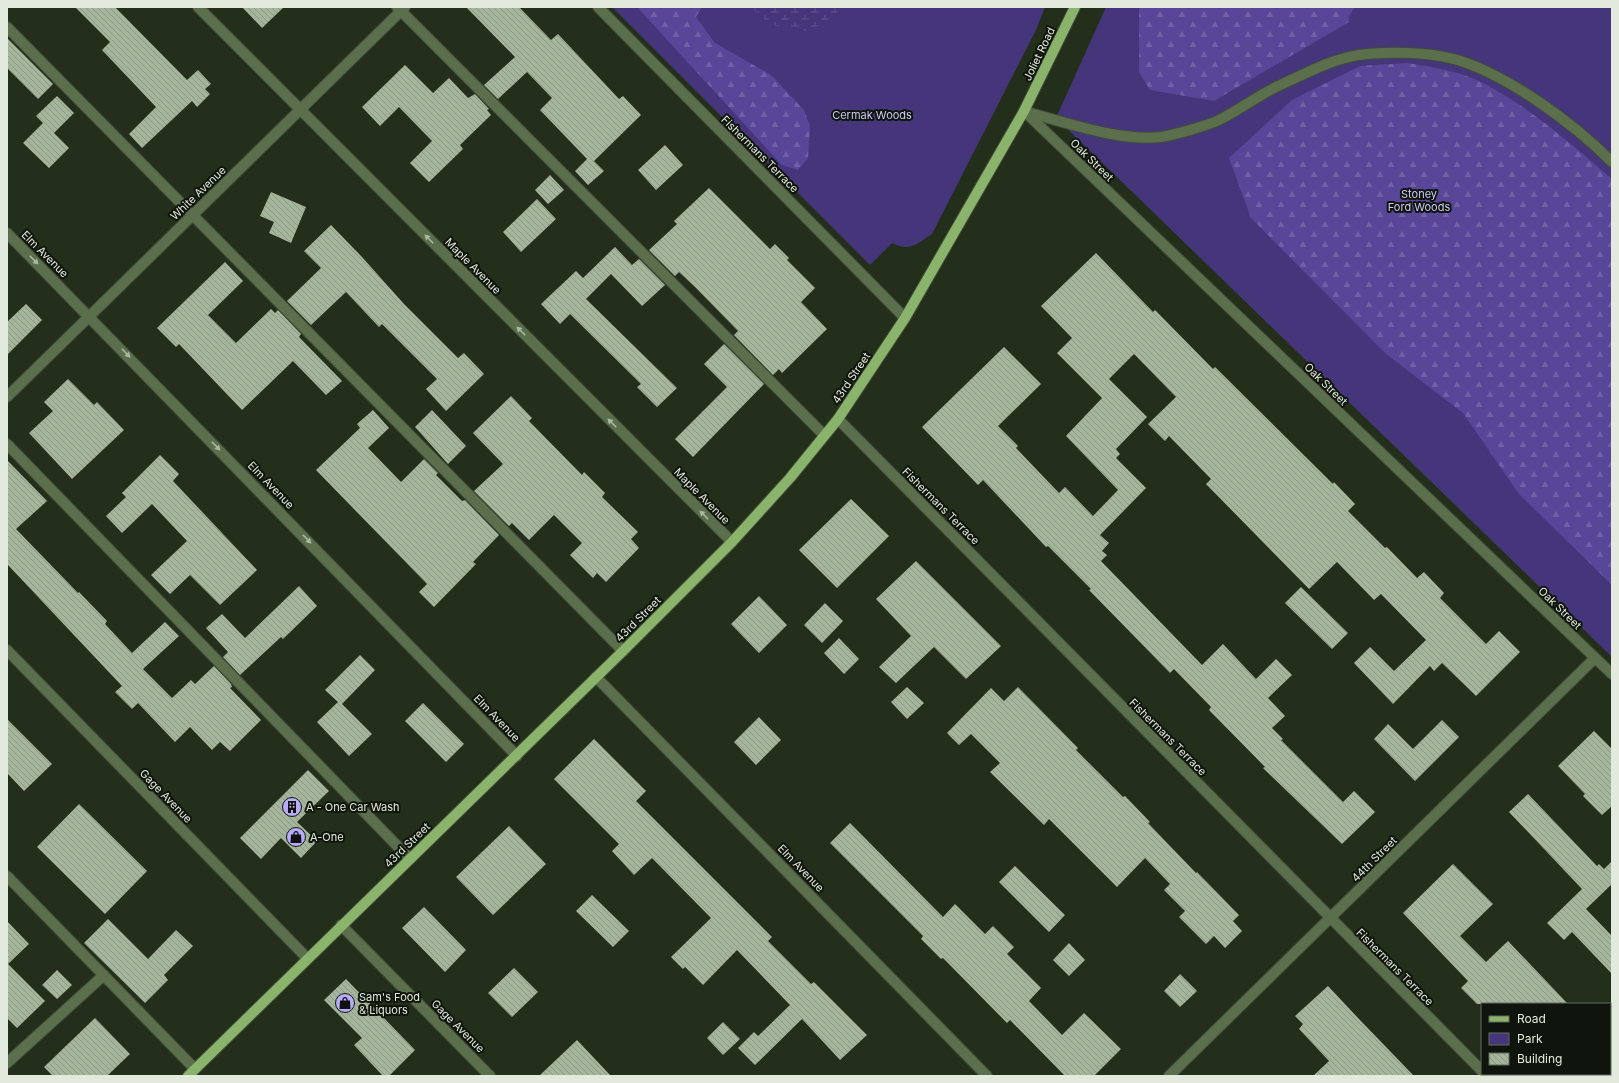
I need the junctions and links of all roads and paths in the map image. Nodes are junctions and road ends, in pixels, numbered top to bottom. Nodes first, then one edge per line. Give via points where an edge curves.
1 (198, 7) edge
2 (598, 7) edge
3 (1075, 7) edge
4 (401, 8) edge
5 (7, 27) edge
6 (300, 110) junction
7 (1024, 111) junction
8 (1612, 162) edge
9 (192, 216) junction
10 (7, 233) edge
11 (90, 316) junction
12 (905, 318) junction
13 (7, 397) edge
14 (838, 419) junction
15 (824, 435) junction
16 (7, 444) edge
17 (732, 542) junction
18 (7, 650) edge
19 (623, 651) junction
20 (1595, 658) junction
21 (1612, 674) edge
22 (596, 677) junction
23 (517, 756) junction
24 (410, 859) junction
25 (7, 876) edge
26 (1331, 919) junction
27 (341, 925) junction
28 (307, 958) junction
29 (104, 975) junction
30 (7, 1063) edge
31 (1481, 1070) edge
32 (191, 1072) edge
33 (490, 1076) edge
34 (987, 1076) edge
35 (1169, 1076) edge

1 - 6 street, Maple Avenue
2 - 12 street, Fishermans Terrace
3 - 7 main road, Joliet Road
4 - 6 street, White Avenue
4 - 15 street
5 - 9 street
6 - 9 street, White Avenue
17 -> 6 street, Maple Avenue
7 - 8 street via 1125,137 1161,137 1215,121 1276,87 1333,62 1358,55 1419,53 1455,59 1490,73 1564,120
7 - 12 main road, 43rd Street
7 - 20 street, Oak Street
9 - 11 street, White Avenue
9 - 19 street
10 -> 11 street, Elm Avenue
11 - 13 street, White Avenue
11 -> 23 street, Elm Avenue
12 - 14 main road, 43rd Street
14 - 15 main road, 43rd Street
14 - 26 street, Fishermans Terrace
15 - 17 main road, 43rd Street via 790,478
16 - 24 street
17 - 19 main road, 43rd Street
18 - 28 street, Gage Avenue
19 - 22 main road, 43rd Street
20 - 21 street, Oak Street
20 - 26 street, 44th Street
22 - 23 main road, 43rd Street
22 - 34 street, Elm Avenue
23 - 24 main road, 43rd Street
24 - 27 main road, 43rd Street
25 - 29 street
26 - 31 street, Fishermans Terrace
26 - 35 street, 44th Street
27 - 28 main road, 43rd Street
27 - 33 street, Gage Avenue
28 - 32 main road, 43rd Street
29 - 30 street
29 - 32 street

